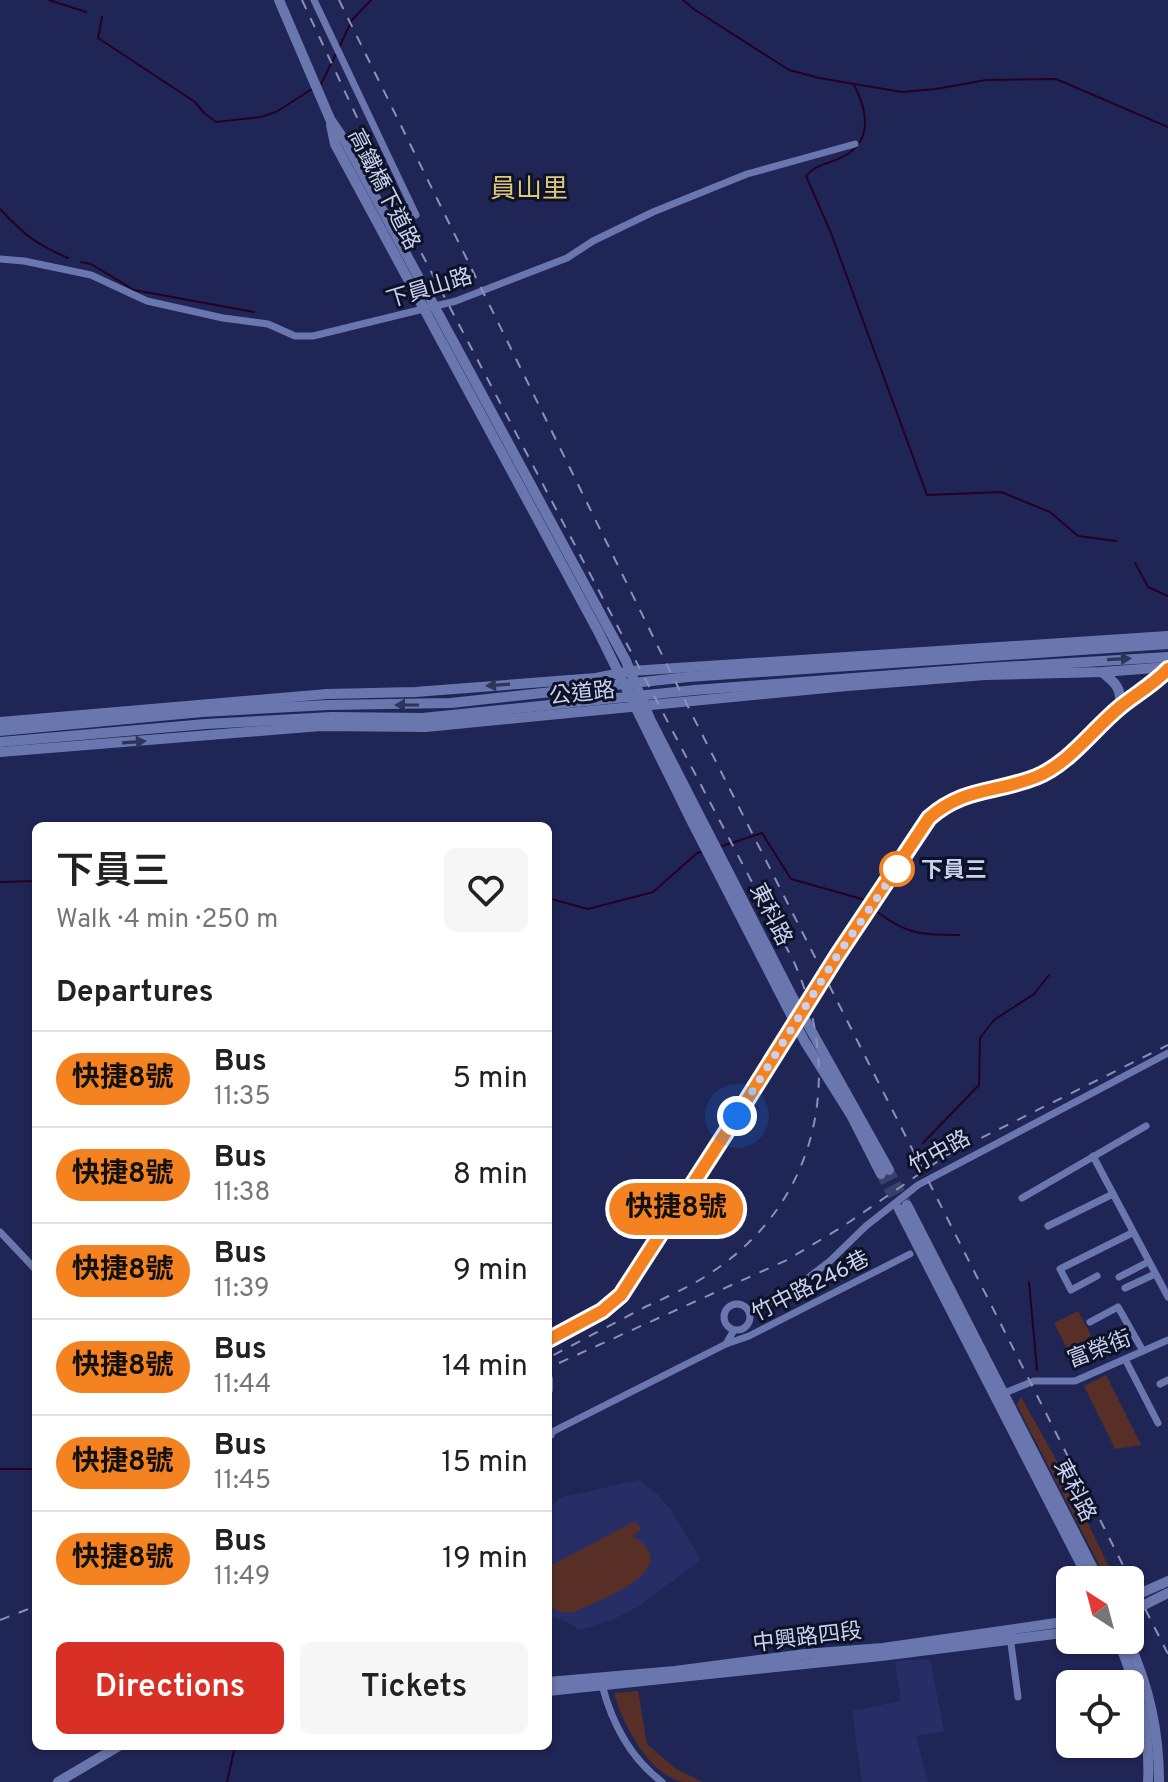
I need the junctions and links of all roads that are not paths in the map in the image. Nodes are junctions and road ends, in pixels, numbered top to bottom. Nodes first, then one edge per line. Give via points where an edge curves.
1 (279, 0) edge
2 (314, 0) edge
3 (855, 144) dead end
4 (416, 215) dead end
5 (0, 259) edge
6 (429, 307) junction
7 (1168, 636) edge
8 (1168, 644) edge
9 (1168, 657) edge
10 (1168, 668) edge
11 (985, 671) junction
12 (686, 672) junction
13 (1102, 672) junction
14 (633, 676) junction
15 (621, 678) junction
16 (637, 701) junction
17 (1120, 707) junction
18 (0, 722) edge
19 (0, 731) edge
20 (0, 742) edge
21 (0, 752) edge
22 (717, 862) junction
23 (801, 1013) junction
24 (795, 1024) junction
25 (1168, 1053) edge
26 (1146, 1126) dead end
27 (1093, 1156) junction
28 (1113, 1194) junction
29 (1022, 1198) dead end
30 (903, 1207) tunnel mouth
31 (1048, 1226) dead end
32 (0, 1232) edge
33 (1132, 1233) junction
34 (910, 1254) dead end
35 (1148, 1262) junction
36 (32, 1266) edge
37 (1155, 1274) junction
38 (1097, 1276) dead end
39 (1119, 1277) dead end
40 (1125, 1288) dead end
41 (1168, 1297) edge
42 (750, 1314) junction
43 (1090, 1322) dead end
44 (734, 1330) junction
45 (552, 1338) edge
46 (1168, 1340) edge
47 (726, 1344) junction
48 (1143, 1351) junction
49 (1125, 1359) junction
50 (1000, 1394) junction
51 (1158, 1423) dead end
52 (552, 1431) edge
53 (1082, 1566) edge
54 (1092, 1566) edge
55 (1168, 1581) edge
56 (1144, 1592) edge
57 (1168, 1593) edge
58 (1144, 1605) edge
59 (1056, 1624) edge
60 (1056, 1633) edge
61 (1010, 1635) junction
62 (1123, 1654) edge
63 (1133, 1654) edge
64 (552, 1682) edge
65 (602, 1682) junction
66 (552, 1690) edge
67 (1018, 1697) dead end
68 (112, 1750) edge
69 (58, 1782) edge
70 (662, 1782) edge
71 (1148, 1782) edge
72 (1159, 1782) edge

1 - 6 street, 高鐵橋下道路 via 330,119 335,144
2 - 4 street
3 - 6 street, 下員山路 via 747,174 653,212 567,258
5 - 6 street, 下員山路 via 91,275 147,301 268,324 295,336
6 - 14 street, 高鐵橋下道路
6 - 15 street, 高鐵橋下道路
7 - 12 street, 公道路
8 - 12 street, 公道路
11 -> 9 street, 公道路
10 - 13 street, 公道路
10 - 17 street
11 - 13 street, 公道路
11 - 16 street, 公道路
12 - 14 street, 公道路
13 - 17 street via 1121,692
14 - 15 street, 公道路
14 - 16 street, 東科路
15 - 16 street, 高鐵橋下道路
15 -> 18 street, 公道路 via 327,694
15 -> 19 street, 公道路 via 451,703 218,711
16 - 20 street, 公道路 via 422,718 206,724
21 -> 16 street, 公道路 via 321,726 426,727
16 - 22 street, 東科路
17 - 23 street via 1035,778 957,799 929,818
22 - 23 street, 東科路
22 - 24 street, 東科路
23 - 24 street
23 - 24 street, 東科路 via 859,1111 885,1172
24 - 45 street via 621,1295
25 - 42 street, 竹中路 via 918,1185 830,1261
26 - 27 street
27 - 28 street
27 - 29 street
28 - 31 street
28 - 33 street
30 - 50 street, 東科路
32 - 36 street
33 - 35 street
33 - 38 street via 1060,1269 1071,1290
34 - 47 street, 竹中路246巷
35 - 37 street
35 - 39 street
37 - 40 street
37 - 41 street
42 - 44 street via 746,1327
42 - 44 street via 742,1305 727,1309 724,1320
43 - 48 street via 1118,1307
44 - 47 street
46 - 48 street, 富榮街
47 - 52 street
48 - 49 street, 富榮街
49 - 50 street, 富榮街 via 1075,1381 1034,1381
49 - 51 street
50 - 53 street, 東科路
50 - 54 street, 東科路
55 - 56 street
57 - 58 street
59 - 61 street, 中興路四段
60 - 61 street, 中興路四段
61 - 65 street, 中興路四段
61 - 67 street
62 - 71 street via 1143,1707
63 - 72 street via 1152,1703
64 - 65 street, 中興路四段
65 - 66 street, 中興路四段
65 - 70 street via 631,1751
68 - 69 street

